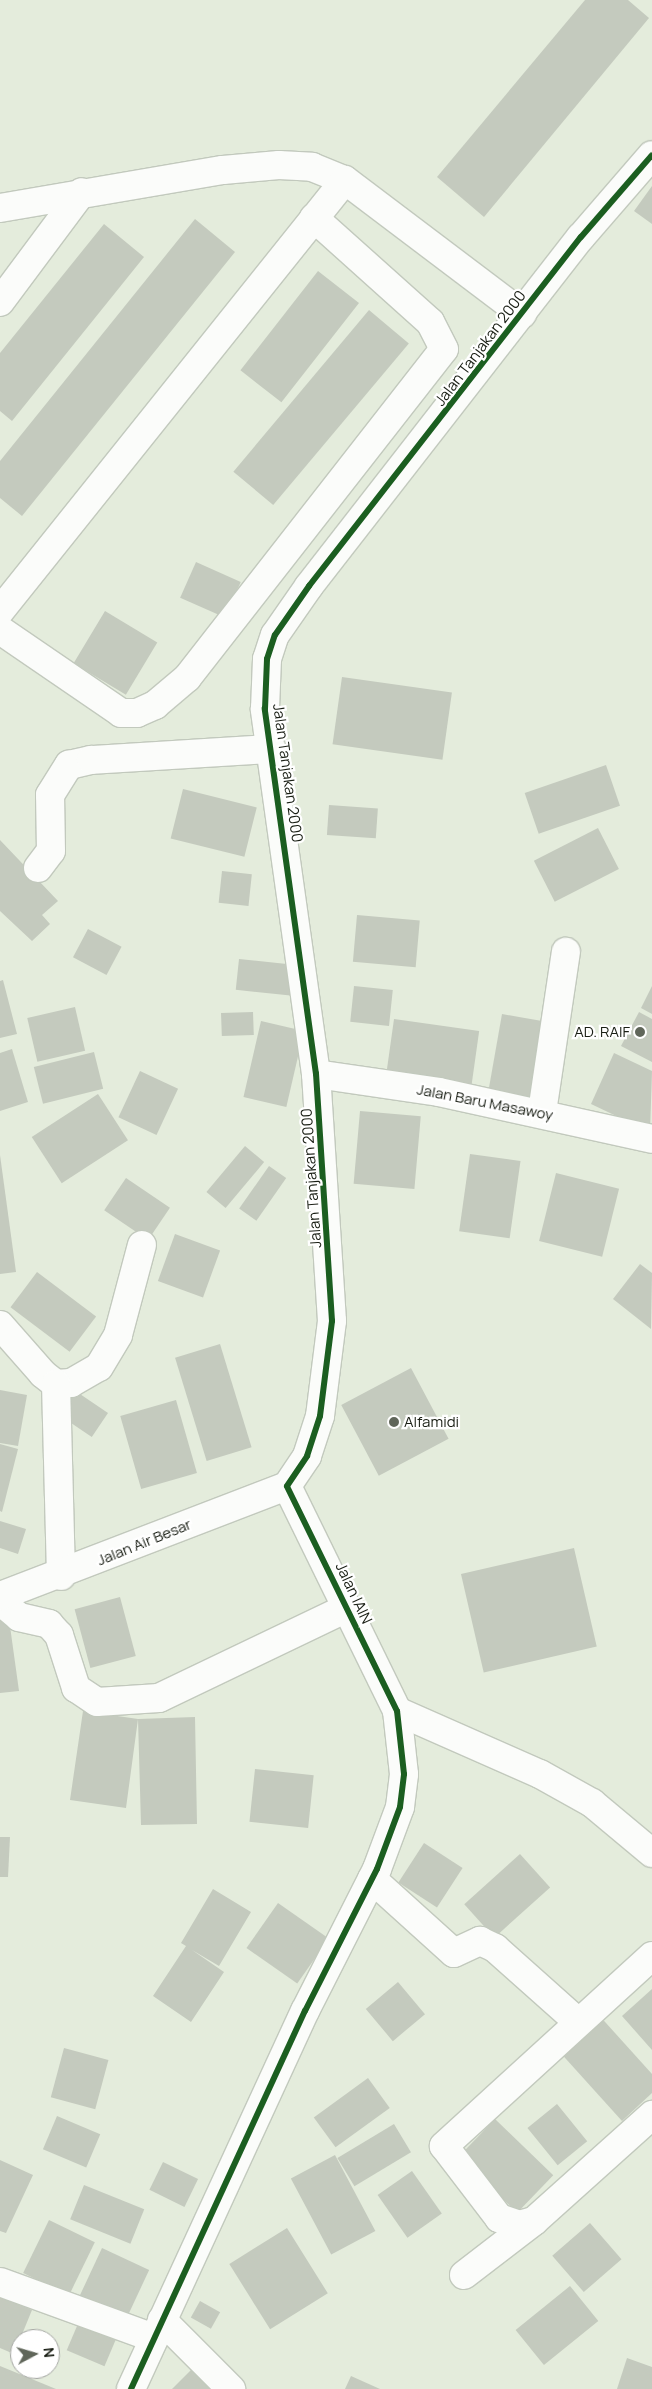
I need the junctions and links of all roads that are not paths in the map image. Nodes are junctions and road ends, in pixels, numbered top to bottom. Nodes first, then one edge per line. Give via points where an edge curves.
1 (652, 155) edge
2 (345, 180) junction
3 (82, 192) junction
4 (0, 208) edge
5 (314, 218) junction
6 (0, 302) edge
7 (522, 314) junction
8 (0, 611) edge
9 (0, 630) edge
10 (272, 749) junction
11 (38, 868) dead end
12 (566, 952) dead end
13 (316, 1074) junction
14 (542, 1112) junction
15 (652, 1139) edge
16 (142, 1245) dead end
17 (0, 1325) edge
18 (56, 1384) junction
19 (287, 1486) junction
20 (61, 1576) junction
21 (0, 1596) edge
22 (0, 1601) edge
23 (347, 1608) junction
24 (397, 1711) junction
25 (652, 1853) edge
26 (372, 1879) junction
27 (652, 1956) edge
28 (578, 2022) junction
29 (652, 2115) edge
30 (534, 2221) junction
31 (464, 2275) dead end
32 (0, 2282) edge
33 (158, 2329) junction
34 (131, 2389) edge
35 (232, 2389) edge

1 - 7 street, Jalan Tanjakan 2000
2 - 3 street via 312,167 279,164
2 - 5 street
2 - 7 street
3 - 4 street
3 - 6 street
5 - 8 street
5 - 9 street via 430,322 444,349 187,678 155,705 137,713 121,713
7 - 10 street, Jalan Tanjakan 2000 via 275,635 264,685
10 - 11 street via 91,760 69,765 50,795 51,851
10 - 13 street, Jalan Tanjakan 2000
12 - 14 street
13 - 14 street, Jalan Baru Masawoy
13 - 19 street, Jalan Tanjakan 2000 via 329,1242 329,1367 307,1456
14 - 15 street, Jalan Baru Masawoy
16 - 18 street via 118,1335 99,1367 71,1383
17 - 18 street
18 - 20 street
19 - 20 street, Jalan Air Besar
19 - 23 street, Jalan IAIN
20 - 21 street, Jalan Air Besar
22 - 23 street via 19,1617 49,1624 59,1635 76,1688 97,1702 159,1698
23 - 24 street, Jalan IAIN
24 - 25 street via 583,1798 625,1826
24 - 26 street, Jalan IAIN via 404,1774 400,1806
26 - 28 street via 454,1953 480,1941 495,1948
26 - 33 street, Jalan IAIN via 305,2011
27 - 28 street
28 - 30 street via 445,2140 447,2153 499,2218 520,2225
29 - 30 street
30 - 31 street
32 - 33 street
33 - 34 street, Jalan IAIN
33 - 35 street

